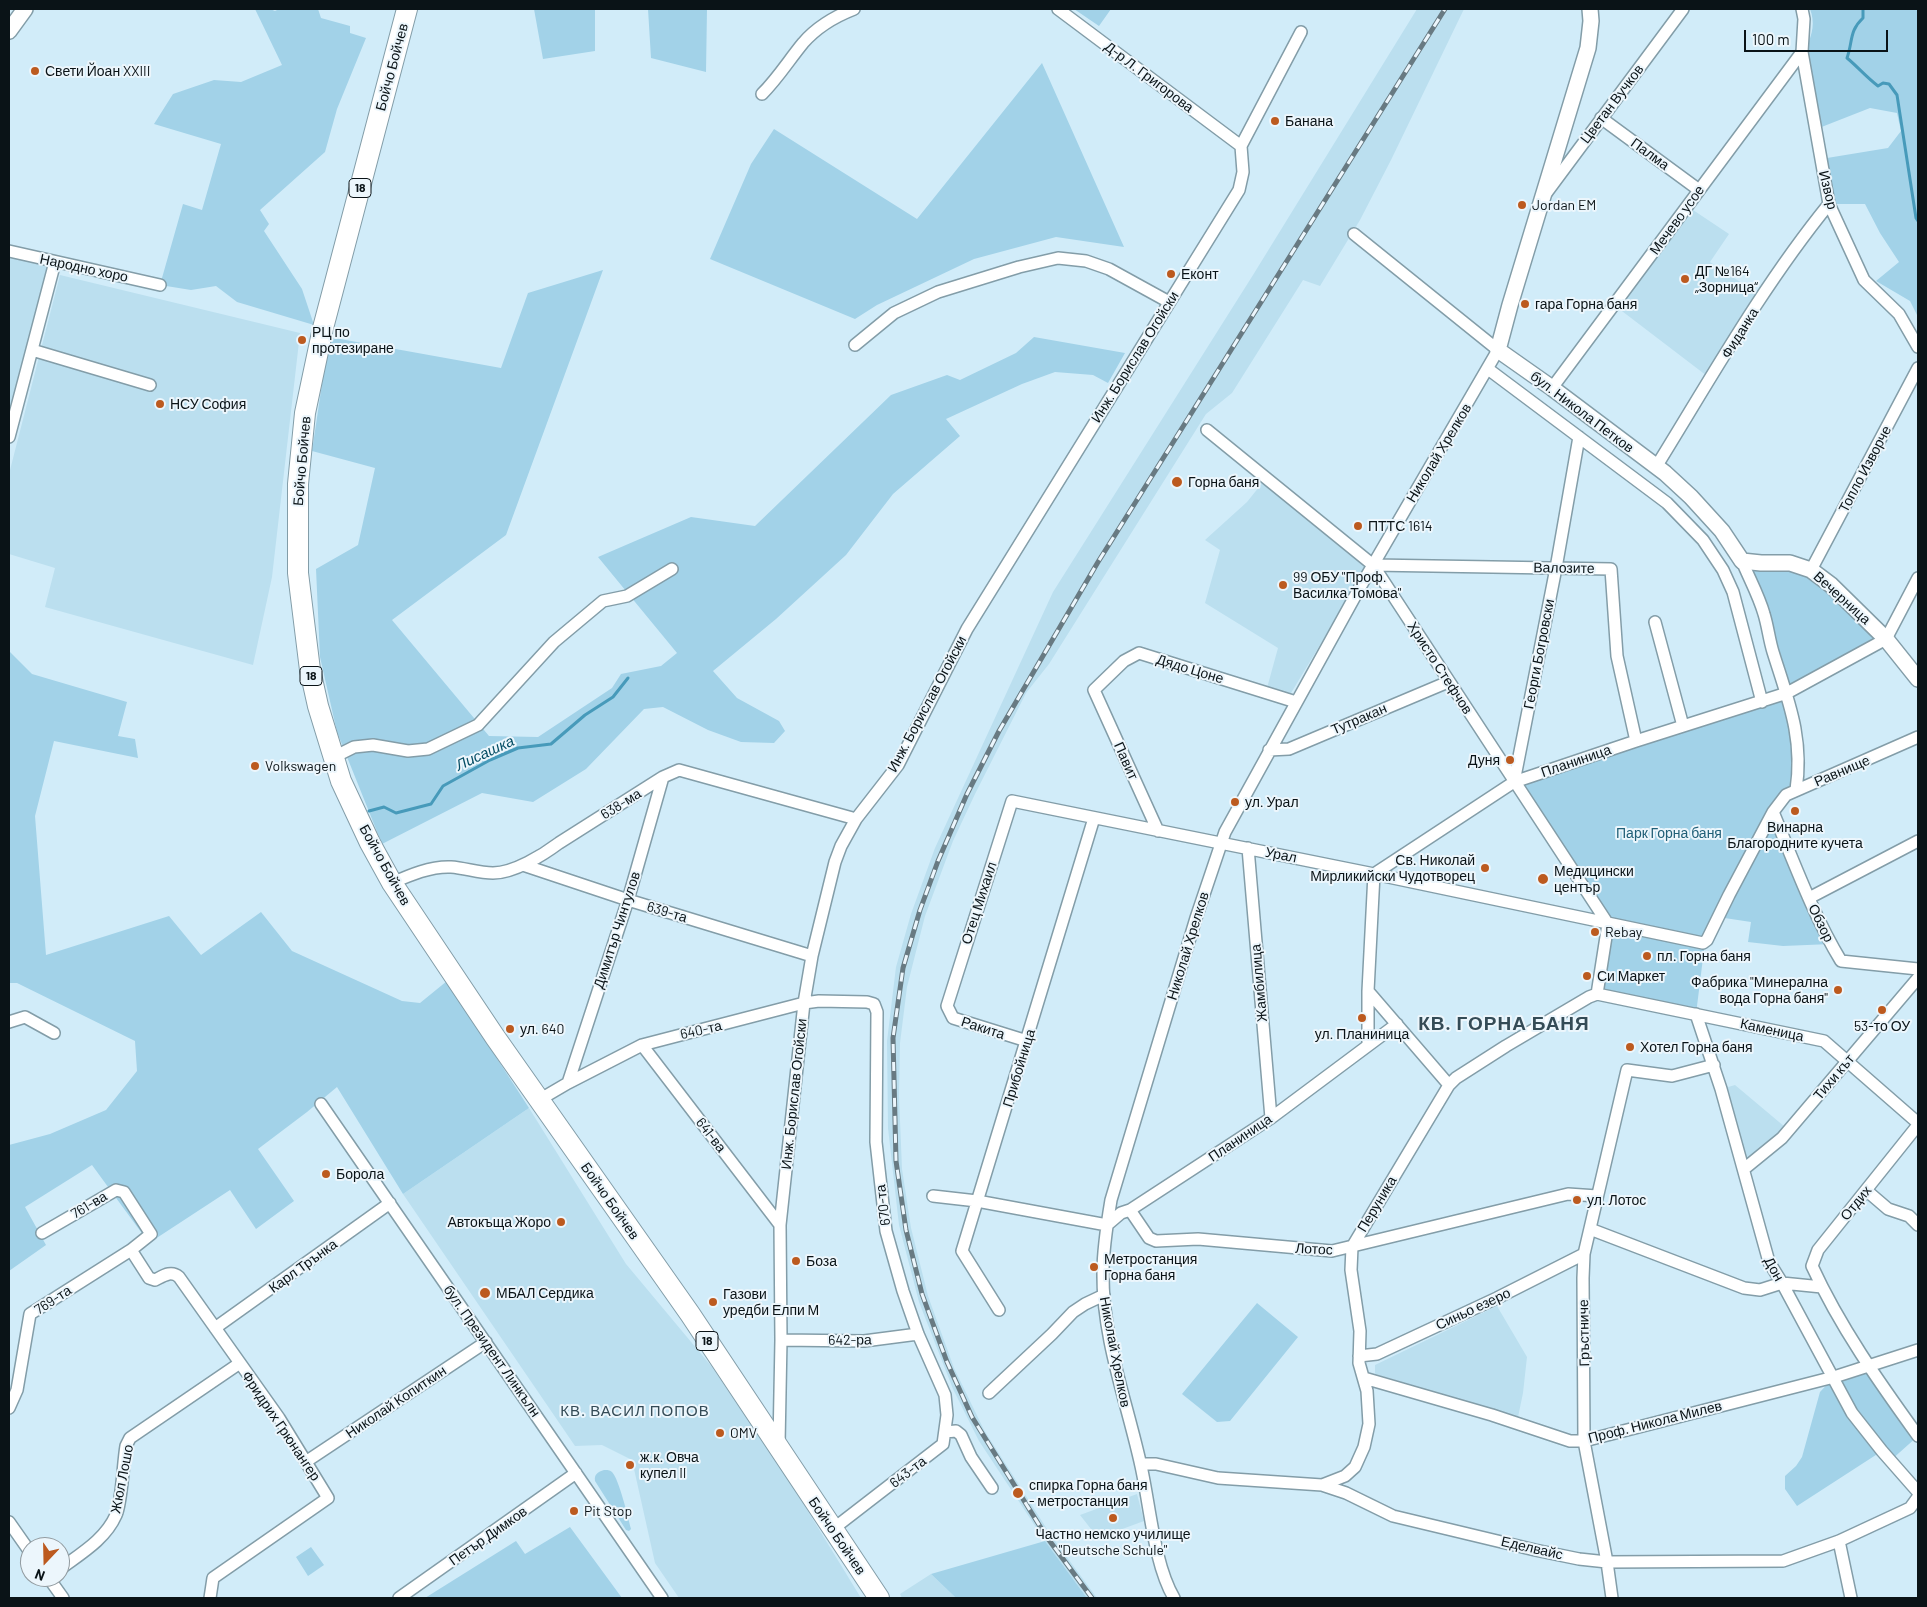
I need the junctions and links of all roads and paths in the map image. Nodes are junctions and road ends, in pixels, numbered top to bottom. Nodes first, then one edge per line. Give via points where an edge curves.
1 (407, 9) edge
2 (854, 9) edge
3 (1058, 9) edge
4 (1590, 9) edge
5 (1683, 9) edge
6 (1802, 9) edge
7 (19, 11) edge
8 (9, 31) edge
9 (1301, 32) dead end
10 (1802, 52) junction
11 (762, 94) dead end
12 (1600, 118) junction
13 (1240, 146) junction
14 (1699, 190) junction
15 (1542, 200) junction
16 (1829, 204) junction
17 (1354, 234) dead end
18 (9, 251) edge
19 (54, 262) junction
20 (160, 284) dead end
21 (1169, 302) junction
22 (855, 345) dead end
23 (1918, 347) edge
24 (32, 350) junction
25 (1498, 350) junction
26 (1918, 368) edge
27 (1488, 369) junction
28 (150, 384) dead end
29 (1552, 388) junction
30 (1207, 430) dead end
31 (9, 437) edge
32 (1578, 437) junction
33 (1656, 467) junction
34 (1742, 561) junction
35 (1373, 565) junction
36 (1556, 568) junction
37 (672, 570) dead end
38 (1812, 570) junction
39 (1918, 578) edge
40 (1655, 622) dead end
41 (1886, 639) junction
42 (1918, 679) edge
43 (1448, 682) junction
44 (1094, 690) joint
45 (1787, 693) junction
46 (1296, 702) junction
47 (1762, 702) junction
48 (1683, 726) junction
49 (1918, 737) edge
50 (1636, 741) junction
51 (1269, 750) junction
52 (334, 757) junction
53 (663, 777) junction
54 (1514, 782) junction
55 (1796, 790) junction
56 (1012, 801) joint
57 (1772, 812) junction
58 (1094, 818) junction
59 (856, 819) junction
60 (1158, 831) junction
61 (1918, 841) edge
62 (1221, 843) junction
63 (1248, 848) junction
64 (523, 865) junction
65 (1374, 874) junction
66 (392, 884) junction
67 (1809, 898) junction
68 (628, 900) junction
69 (1608, 924) junction
70 (812, 956) junction
71 (1918, 969) edge
72 (1918, 978) edge
73 (1368, 991) junction
74 (1596, 994) junction
75 (804, 1003) junction
76 (874, 1004) joint
77 (947, 1006) joint
78 (1696, 1014) junction
79 (9, 1022) edge
80 (1397, 1024) junction
81 (54, 1033) dead end
82 (1027, 1042) junction
83 (642, 1044) junction
84 (1368, 1045) junction
85 (1847, 1062) junction
86 (1714, 1065) junction
87 (568, 1083) junction
88 (1449, 1085) junction
89 (539, 1100) junction
90 (321, 1104) dead end
91 (1271, 1118) junction
92 (1918, 1124) edge
93 (1744, 1169) junction
94 (1867, 1190) junction
95 (933, 1196) dead end
96 (1597, 1196) junction
97 (977, 1201) junction
98 (390, 1203) junction
99 (1130, 1210) junction
100 (780, 1225) junction
101 (1107, 1225) junction
102 (1918, 1225) edge
103 (1590, 1229) junction
104 (42, 1233) dead end
105 (1352, 1247) junction
106 (131, 1250) junction
107 (1584, 1254) junction
108 (1782, 1283) junction
109 (1822, 1287) junction
110 (1104, 1295) junction
111 (999, 1310) dead end
112 (215, 1328) junction
113 (918, 1334) junction
114 (781, 1340) junction
115 (486, 1342) junction
116 (1918, 1350) edge
117 (1359, 1356) junction
118 (240, 1362) junction
119 (1868, 1367) junction
120 (1364, 1378) junction
121 (1834, 1378) junction
122 (989, 1393) dead end
123 (946, 1395) joint
124 (9, 1408) edge
125 (945, 1432) junction
126 (1918, 1436) edge
127 (1584, 1441) junction
128 (778, 1448) junction
129 (307, 1461) junction
130 (1141, 1464) junction
131 (576, 1474) junction
132 (1322, 1486) junction
133 (992, 1488) dead end
134 (1918, 1492) edge
135 (1918, 1497) edge
136 (9, 1522) edge
137 (833, 1529) junction
138 (20, 1538) edge
139 (1839, 1541) junction
140 (70, 1562) edge
141 (1607, 1562) junction
142 (55, 1587) edge
143 (63, 1598) edge
144 (210, 1598) edge
145 (399, 1598) edge
146 (662, 1598) edge
147 (879, 1598) edge
148 (1174, 1598) edge
149 (1612, 1598) edge
150 (1851, 1598) edge

1 - 52 highway, Бойчо Бойчев / 18 via 314,367 300,454 298,573 310,670
2 - 11 street via 838,15 805,42
3 - 13 street, Д-р Л. Григорова
4 - 15 street via 1588,48
5 - 12 street, Цветан Вучков
6 - 10 street, Извор
7 - 8 street
9 - 13 street
10 - 14 street, Мечево усое
10 - 16 street, Извор
12 - 14 street, Палма
12 - 15 street, Цветан Вучков
13 - 21 street, Инж. Борислав Огойски via 1243,172 1238,190
14 - 29 street, Мечево усое
15 - 25 street
16 - 23 street, Извор via 1864,280 1899,314
16 - 33 street, Фиданка via 1763,297
17 - 25 street
18 - 19 street, Народно хоро
19 - 20 street, Народно хоро
19 - 24 street
21 - 22 street via 1109,269 1086,261 1058,258 938,292 894,313
21 - 59 street, Инж. Борислав Огойски via 966,629 898,765
24 - 28 street
24 - 31 street
25 - 27 street, Николай Хрелков
25 - 29 street, бул. Никола Петков
26 - 38 street, Топло Изворче
27 - 32 street, бул. Никола Петков
27 - 35 street, Николай Хрелков
29 - 33 street, бул. Никола Петков
30 - 35 street, Христо Стефчов
32 - 36 street, Георги Богровски
32 - 47 street, бул. Никола Петков via 1667,503 1704,540 1733,592
33 - 34 street, бул. Никола Петков via 1691,496 1722,531
34 - 38 street, Вечерница via 1790,563
34 - 45 street, бул. Никола Петков via 1764,613 1772,650
35 - 36 street, Валозите
35 - 43 street, Христо Стефчов
35 - 46 street, Николай Хрелков
36 - 50 street, Валозите via 1611,569 1616,656
36 - 54 street, Георги Богровски
37 - 52 street via 628,596 603,601 554,642 478,725 428,749 408,751 373,745 354,747
38 - 41 street, Вечерница
39 - 41 street
40 - 48 street
41 - 42 street, Вечерница
41 - 45 street, Планиница
43 - 51 street, Тутракан via 1289,749
43 - 54 street, Христо Стефчов
44 - 46 street, Дядо Цоне via 1124,660 1139,653
44 - 60 street, Павит
45 - 47 street, Планиница
45 - 55 street, бул. Никола Петков via 1798,742
46 - 51 street, Николай Хрелков
47 - 48 street, Планиница
48 - 50 street, Планиница
49 - 55 street, Равнище
50 - 54 street, Планиница
51 - 62 street, Николай Хрелков
52 - 66 highway, Бойчо Бойчев / 18 via 345,788
53 - 59 street, 638-ма via 679,770
53 - 64 street, 638-ма via 544,855
53 - 68 street, Димитър Чинтулов
54 - 65 street, Планиница
54 - 69 street, Христо Стефчов
55 - 57 street, Равнище via 1786,795
56 - 58 street, Урал
56 - 77 street, Отец Михаил
57 - 67 street, Обзор
57 - 69 street, Равнище via 1706,942
58 - 60 street, Урал
58 - 82 street, Прибойница
59 - 70 street, Инж. Борислав Огойски via 840,846
60 - 62 street, Урал
61 - 67 street
62 - 63 street, Урал
62 - 101 street, Николай Хрелков via 1115,1184
63 - 65 street, Урал
63 - 91 street, Жамбилица
64 - 66 street, 638-ма via 495,873 451,867 433,869
64 - 68 street, 639-та
65 - 69 street, Урал
65 - 73 street
66 - 89 highway, Бойчо Бойчев / 18
67 - 71 street, Обзор via 1842,961
68 - 70 street, 639-та
68 - 87 street, Димитър Чинтулов
69 - 74 street
70 - 75 street, Инж. Борислав Огойски
72 - 85 street, Тихи кът
73 - 80 street
73 - 84 street
74 - 78 street, Каменица
74 - 88 street, Перуника via 1506,1046
75 - 76 street, 640-та
75 - 83 street, 640-та
75 - 100 street, Инж. Борислав Огойски
76 - 113 street, 670-та via 877,1012 876,1142 886,1231
77 - 82 street, Ракита via 953,1018
78 - 85 street, Каменица via 1824,1041
78 - 86 street, Дон
79 - 81 street via 25,1017
80 - 84 street, Планиница
80 - 88 street
82 - 97 street, Прибойница
83 - 87 street, 640-та
83 - 100 street, 641-ва
84 - 91 street, Планиница
85 - 92 street, Каменица
85 - 93 street, Тихи кът via 1782,1138
86 - 93 street, Дон
86 - 96 street, Гръстниче via 1672,1076 1627,1070
87 - 89 street, 640-та
88 - 105 street, Перуника
89 - 128 highway, Бойчо Бойчев / 18 via 690,1314
90 - 98 street, бул. Президент Линкълн
91 - 99 street, Планиница
92 - 94 street, Отдих
93 - 108 street, Дон via 1766,1257
94 - 102 street via 1888,1209 1909,1216
94 - 109 street, Отдих via 1818,1250 1812,1266
95 - 97 street
96 - 103 street, Гръстниче
96 - 105 street, Лотос via 1568,1194
97 - 101 street
97 - 111 street, Прибойница via 962,1251
98 - 112 street, Карл Трънка
98 - 115 street, бул. Президент Линкълн
99 - 101 street, Планиница
99 - 105 street, Лотос via 1149,1238 1156,1240 1198,1239 1332,1251
100 - 114 street, Инж. Борислав Огойски
101 - 110 street, Николай Хрелков
103 - 107 street, Гръстниче
103 - 108 street via 1744,1288 1760,1290
104 - 106 street, 761-ва via 116,1190 124,1192 150,1231 148,1237
105 - 117 street, Перуника via 1351,1270 1360,1331
106 - 112 street, Фридрих Грюнангер via 149,1278 155,1280 170,1273 179,1277
106 - 124 street, 769-та via 30,1314 17,1390
107 - 117 street, Синьо езеро via 1385,1350
107 - 127 street, Гръстниче
108 - 109 street
108 - 121 street, Дон
109 - 119 street
110 - 122 street via 1073,1312
110 - 130 street, Николай Хрелков via 1122,1397
112 - 118 street, Фридрих Грюнангер
113 - 114 street, 642-ра via 864,1341
113 - 123 street, 670-та
114 - 128 street, Инж. Борислав Огойски
115 - 129 street, Николай Копиткин
115 - 131 street, бул. Президент Линкълн
116 - 119 street, Проф. Никола Милев
117 - 120 street, Перуника
118 - 129 street, Фридрих Грюнангер
118 - 140 street, Жюл Лошо via 130,1438 126,1446 117,1514 94,1544
119 - 121 street, Проф. Никола Милев
119 - 126 street
120 - 127 street, Проф. Никола Милев via 1570,1441
120 - 132 street, Перуника via 1370,1418 1358,1462 1345,1476
121 - 127 street, Проф. Никола Милев
121 - 134 street, Дон via 1852,1414
123 - 125 street, 643-та
125 - 133 street via 956,1431 961,1435
125 - 137 street, 643-та via 944,1444
127 - 141 street, Гръстниче
128 - 137 highway, Бойчо Бойчев / 18
129 - 144 street, Фридрих Грюнангер via 328,1498 214,1578
130 - 132 street, Еделвайс via 1156,1464 1218,1478
130 - 148 street, Николай Хрелков via 1160,1565
131 - 145 street, Петър Димков
131 - 146 street, бул. Президент Линкълн
132 - 141 street, Еделвайс via 1351,1495 1393,1516 1535,1550
135 - 139 street, Еделвайс via 1910,1508
136 - 138 street
137 - 147 highway, Бойчо Бойчев / 18
139 - 141 street, Еделвайс via 1783,1561
139 - 150 street
141 - 149 street, Гръстниче
142 - 143 street

